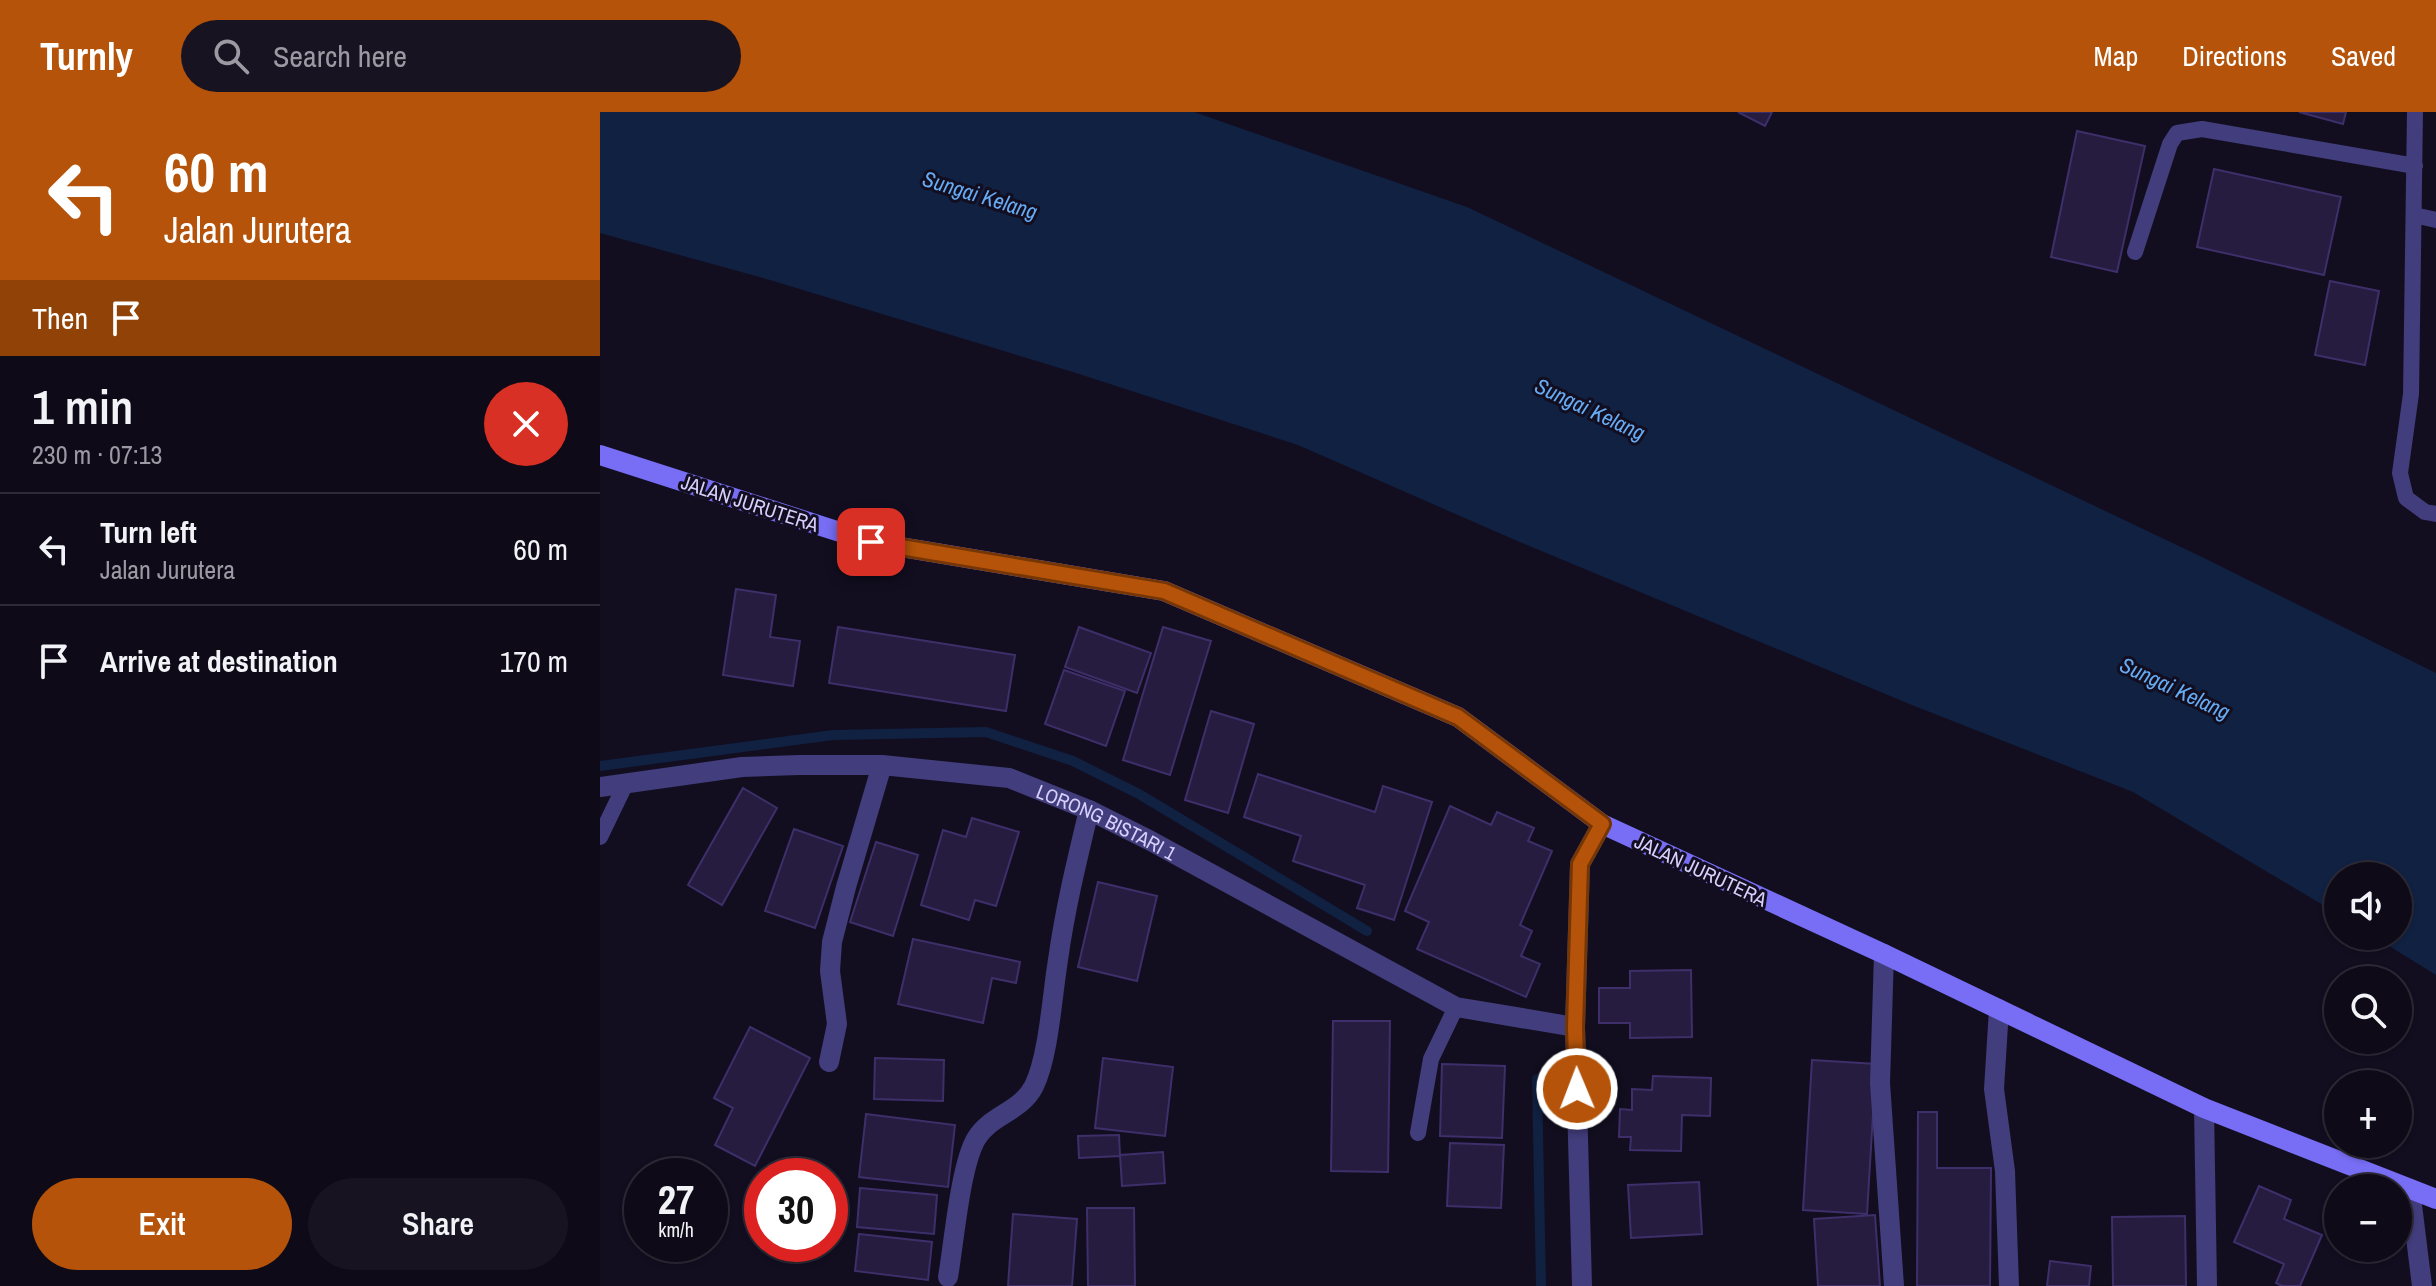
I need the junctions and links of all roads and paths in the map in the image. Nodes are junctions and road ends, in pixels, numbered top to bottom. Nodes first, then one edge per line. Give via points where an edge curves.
1 (2415, 112) edge
2 (2415, 166) junction
3 (2414, 215) junction
4 (2436, 220) edge
5 (2135, 252) dead end
6 (600, 455) edge
7 (2436, 514) edge
8 (882, 765) junction
9 (626, 783) junction
10 (600, 787) edge
11 (1089, 810) junction
12 (1602, 824) junction
13 (600, 837) edge
14 (1884, 954) junction
15 (1456, 1007) junction
16 (1999, 1009) junction
17 (1575, 1027) junction
18 (829, 1062) dead end
19 (2204, 1108) junction
20 (1418, 1133) dead end
21 (2372, 1174) edge
22 (2412, 1190) edge
23 (2436, 1199) edge
24 (2412, 1205) edge
25 (948, 1277) dead end
26 (1582, 1286) edge
27 (1894, 1286) edge
28 (2009, 1286) edge
29 (2207, 1286) edge
30 (2422, 1286) edge

1 - 2 lane
2 - 3 lane
2 - 5 lane via 2202,129 2177,133
3 - 4 lane
3 - 7 lane via 2411,394 2400,473 2406,498
6 - 12 street, JALAN JURUTERA via 871,542 1164,591 1458,717
8 - 9 street, LORONG BISTARI 1 via 742,767
8 - 11 street, LORONG BISTARI 1 via 1009,778
8 - 18 street via 832,942 837,1024
9 - 10 street, LORONG BISTARI 1
9 - 13 lane
11 - 15 street, LORONG BISTARI 1
11 - 25 street via 1067,897 1034,1087 1017,1108 993,1121 976,1139 965,1173
12 - 14 street, JALAN JURUTERA
12 - 17 street via 1580,864
14 - 16 street, JALAN JURUTERA
14 - 27 street via 1880,1083
15 - 17 street, LORONG BISTARI 1
15 - 20 lane via 1431,1059
16 - 19 street, JALAN JURUTERA
16 - 28 street via 1994,1089 2005,1171
17 - 26 street
19 - 21 street, JALAN JURUTERA
19 - 29 street
22 - 23 street, JALAN JURUTERA
24 - 30 street

